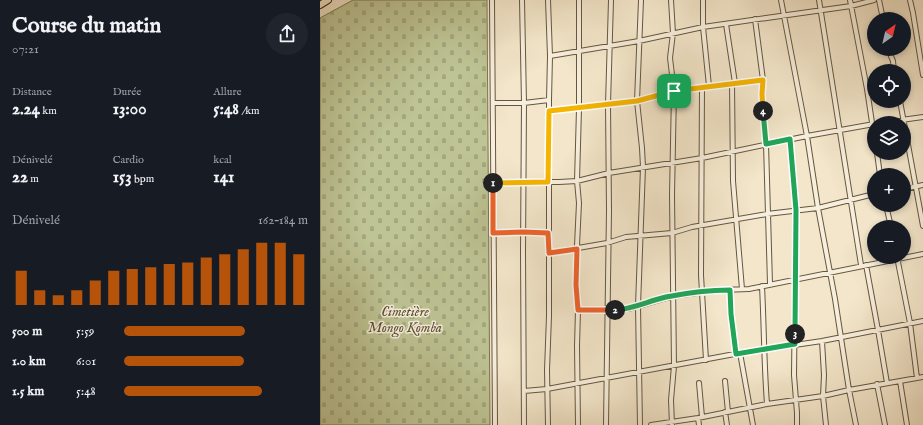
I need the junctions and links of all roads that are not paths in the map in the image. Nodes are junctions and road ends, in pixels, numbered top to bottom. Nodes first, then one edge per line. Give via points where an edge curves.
1 (328, 0) edge
2 (492, 0) edge
3 (522, 0) edge
4 (548, 0) edge
5 (579, 0) edge
6 (611, 0) edge
7 (641, 0) edge
8 (671, 0) edge
9 (703, 0) edge
10 (781, 0) edge
11 (819, 0) edge
12 (850, 0) edge
13 (874, 0) edge
14 (879, 0) edge
15 (910, 0) edge
16 (320, 5) edge
17 (852, 6) junction
18 (822, 10) junction
19 (882, 12) edge
20 (784, 15) junction
21 (755, 19) junction
22 (726, 24) junction
23 (703, 27) junction
24 (673, 33) junction
25 (639, 41) junction
26 (610, 46) junction
27 (580, 51) junction
28 (550, 56) junction
29 (923, 75) edge
30 (763, 80) junction
31 (733, 83) junction
32 (709, 86) junction
33 (702, 87) junction
34 (674, 91) junction
35 (549, 100) junction
36 (637, 101) junction
37 (493, 103) junction
38 (524, 103) junction
39 (608, 104) junction
40 (579, 109) junction
41 (549, 111) junction
42 (872, 116) edge
43 (923, 116) edge
44 (911, 118) edge
45 (867, 125) edge
46 (840, 130) junction
47 (807, 136) junction
48 (790, 139) junction
49 (766, 144) junction
50 (732, 152) junction
51 (702, 158) junction
52 (911, 159) edge
53 (673, 163) junction
54 (642, 167) junction
55 (609, 173) junction
56 (577, 181) junction
57 (493, 182) junction
58 (523, 182) junction
59 (548, 182) junction
60 (923, 185) edge
61 (911, 187) edge
62 (916, 187) junction
63 (867, 195) edge
64 (850, 199) junction
65 (818, 208) junction
66 (796, 210) junction
67 (767, 214) junction
68 (736, 220) junction
69 (702, 225) junction
70 (923, 226) edge
71 (523, 232) junction
72 (493, 233) junction
73 (548, 233) junction
74 (672, 233) junction
75 (640, 236) junction
76 (607, 243) junction
77 (577, 249) junction
78 (549, 253) junction
79 (923, 254) edge
80 (911, 256) edge
81 (868, 264) edge
82 (898, 264) edge
83 (863, 265) junction
84 (830, 272) junction
85 (795, 279) junction
86 (770, 284) junction
87 (762, 286) junction
88 (742, 289) junction
89 (730, 290) junction
90 (703, 292) junction
91 (673, 296) junction
92 (638, 306) junction
93 (578, 310) junction
94 (607, 310) junction
95 (923, 321) edge
96 (910, 323) junction
97 (878, 330) junction
98 (840, 338) junction
99 (822, 341) junction
100 (795, 344) junction
101 (765, 350) junction
102 (738, 354) junction
103 (706, 360) junction
104 (674, 366) junction
105 (639, 372) junction
106 (606, 377) junction
107 (923, 377) edge
108 (917, 378) junction
109 (725, 381) dead end
110 (900, 381) junction
111 (577, 383) junction
112 (699, 383) dead end
113 (887, 383) junction
114 (877, 384) junction
115 (547, 389) junction
116 (849, 390) junction
117 (524, 391) junction
118 (823, 396) junction
119 (797, 400) junction
120 (767, 404) junction
121 (750, 407) junction
122 (727, 412) junction
123 (700, 418) junction
124 (672, 423) edge
125 (495, 425) edge
126 (524, 425) edge
127 (548, 425) edge
128 (578, 425) edge
129 (606, 425) edge
130 (640, 425) edge
131 (651, 425) edge
132 (698, 425) edge
133 (727, 425) edge
134 (753, 425) edge
135 (797, 425) edge
136 (826, 425) edge
137 (856, 425) edge
138 (885, 425) edge
139 (907, 425) edge

1 - 16 highway
2 - 37 street
3 - 38 street
4 - 28 street
5 - 27 street
6 - 26 street
7 - 25 street
8 - 24 street
9 - 23 street
10 - 20 street
11 - 18 street
12 - 17 street
13 - 17 street
14 - 19 street
15 - 29 street
17 - 18 street
17 - 42 street
18 - 20 street
18 - 46 street
20 - 21 street
20 - 47 street
21 - 22 street
21 - 30 street
22 - 23 street
22 - 31 street
23 - 24 street
23 - 32 street
24 - 25 street
24 - 34 street via 670,58
25 - 26 street
25 - 36 street
26 - 27 street
26 - 39 street
27 - 28 street
27 - 40 street
28 - 35 street
30 - 31 street
30 - 49 street
31 - 32 street
31 - 50 street
32 - 33 street
33 - 34 street
33 - 51 street
34 - 36 street
34 - 53 street
35 - 38 street
35 - 41 street
36 - 39 street
36 - 54 street
37 - 38 street
37 - 57 street
38 - 58 street
39 - 40 street
39 - 55 street
40 - 41 street
40 - 56 street
41 - 59 street
43 - 44 street
45 - 46 street
46 - 47 street
46 - 64 street
47 - 48 street
47 - 65 street
48 - 49 street
48 - 66 street
49 - 50 street
49 - 67 street
50 - 51 street
50 - 68 street
51 - 53 street
51 - 69 street
52 - 62 street
53 - 54 street
53 - 74 street
54 - 55 street
54 - 75 street
55 - 56 street
55 - 76 street
56 - 59 street
56 - 77 street
57 - 58 street
57 - 72 street
58 - 59 street
58 - 71 street
59 - 73 street
60 - 62 street
61 - 62 street
62 - 70 street
63 - 64 street
64 - 65 street
64 - 83 street
65 - 66 street
65 - 84 street
66 - 67 street
66 - 85 street
67 - 68 street
67 - 86 street
68 - 69 street
68 - 88 street
69 - 74 street
69 - 90 street
71 - 72 street
71 - 73 street
71 - 117 street
72 - 125 street
73 - 78 street
74 - 75 street
74 - 91 street
75 - 76 street
75 - 92 street
76 - 77 street
76 - 94 street
77 - 78 street
77 - 93 street
78 - 115 street
79 - 80 street
81 - 83 street
82 - 96 street
83 - 84 street
83 - 97 street
84 - 85 street
84 - 98 street
85 - 86 street
85 - 100 street
86 - 87 street
87 - 88 street
87 - 101 street
88 - 89 street
89 - 90 street
89 - 102 street
90 - 91 street
90 - 103 street
91 - 92 street
91 - 104 street
92 - 94 street
92 - 105 street
93 - 94 street
93 - 111 street
94 - 106 street
95 - 96 street
96 - 97 street
96 - 108 street
97 - 98 street
97 - 113 street
98 - 99 street
98 - 116 street
99 - 100 street
99 - 118 street
100 - 101 street
100 - 119 street via 794,375
101 - 102 street
101 - 120 street
102 - 103 street
102 - 121 street
103 - 104 street
104 - 105 street
104 - 124 street
105 - 106 street
105 - 130 street
106 - 111 street
106 - 129 street
107 - 108 street
108 - 110 street
109 - 122 street
110 - 113 street
110 - 139 street
111 - 115 street
111 - 128 street
112 - 123 street
113 - 114 street
114 - 116 street
114 - 138 street
115 - 117 street
115 - 127 street
116 - 118 street
116 - 137 street
117 - 126 street
118 - 119 street
118 - 136 street
119 - 120 street
119 - 135 street
120 - 121 street
121 - 122 street
121 - 134 street
122 - 123 street
122 - 133 street
123 - 124 street
123 - 132 street
124 - 131 street

